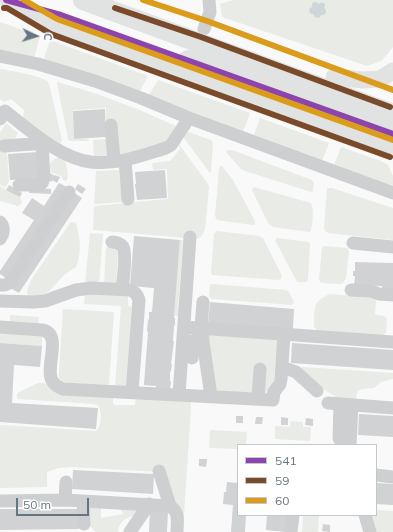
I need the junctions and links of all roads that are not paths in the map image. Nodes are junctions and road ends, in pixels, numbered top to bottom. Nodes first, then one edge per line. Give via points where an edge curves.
1 (83, 0) edge
2 (118, 0) edge
3 (209, 0) edge
4 (8, 1) edge
5 (204, 29) junction
6 (0, 56) edge
7 (393, 71) edge
8 (337, 78) junction
9 (308, 94) dead end
10 (393, 99) edge
11 (344, 106) junction
12 (2, 112) edge
13 (393, 114) edge
14 (189, 118) junction
15 (111, 125) dead end
16 (327, 125) junction
17 (393, 134) edge
18 (44, 143) junction
19 (4, 146) dead end
20 (393, 150) edge
21 (120, 161) junction
22 (19, 185) dead end
23 (69, 192) dead end
24 (393, 193) edge
25 (128, 200) dead end
26 (0, 222) edge
27 (190, 237) dead end
28 (0, 239) edge
29 (112, 242) dead end
30 (353, 243) dead end
31 (393, 247) edge
32 (188, 279) junction
33 (0, 285) edge
34 (122, 289) junction
35 (351, 290) dead end
36 (393, 295) edge
37 (0, 301) edge
38 (0, 327) edge
39 (184, 327) junction
40 (202, 334) junction
41 (284, 334) junction
42 (393, 342) edge
43 (192, 358) dead end
44 (282, 368) junction
45 (260, 369) dead end
46 (317, 391) dead end
47 (132, 392) junction
48 (179, 395) junction
49 (211, 396) junction
50 (258, 399) junction
51 (393, 408) edge
52 (350, 444) edge
53 (159, 471) dead end
54 (377, 476) edge
55 (393, 477) edge
56 (66, 482) dead end
57 (0, 500) edge
58 (66, 500) junction
59 (83, 501) junction
60 (149, 504) junction
61 (170, 506) junction
62 (293, 516) edge
63 (365, 516) edge
64 (84, 524) dead end
65 (130, 532) edge
66 (177, 532) edge
67 (291, 532) edge
68 (370, 532) edge

1 - 13 highway
2 - 5 highway
3 - 5 street via 210,12
4 - 16 highway via 54,26
4 - 17 highway via 61,15
5 - 8 highway
6 - 14 street via 95,81
7 - 8 main road via 380,79
8 - 10 highway
8 - 11 highway via 346,92
9 - 11 street
11 - 16 highway via 338,119
12 - 18 street
14 - 21 street via 171,145
14 - 24 street
15 - 21 street
16 - 20 highway
18 - 19 street
18 - 21 street via 80,159 94,162
18 - 22 street via 42,183
21 - 25 street
23 - 33 street via 9,283
26 - 28 street via 4,227 4,233
27 - 32 street
29 - 34 street via 123,248 125,256
30 - 31 street
32 - 39 street
32 - 40 street via 201,299
34 - 37 street via 85,288 39,302
34 - 47 street via 134,292 139,300
35 - 36 street
38 - 47 street via 49,332 52,339 50,374 56,386 63,389
39 - 40 street
39 - 48 street
40 - 41 street
40 - 43 street via 193,341
40 - 49 street
41 - 42 street
41 - 44 street
44 - 46 street via 296,372
44 - 50 street via 280,384 274,392 273,400
45 - 50 street
47 - 48 street
48 - 49 street
49 - 50 street
51 - 52 street via 340,404
53 - 61 street
54 - 55 street
56 - 58 street
57 - 58 street
58 - 59 street
59 - 60 street
59 - 64 street
60 - 61 street
60 - 65 street
61 - 66 street via 178,515
62 - 67 street
63 - 68 street

